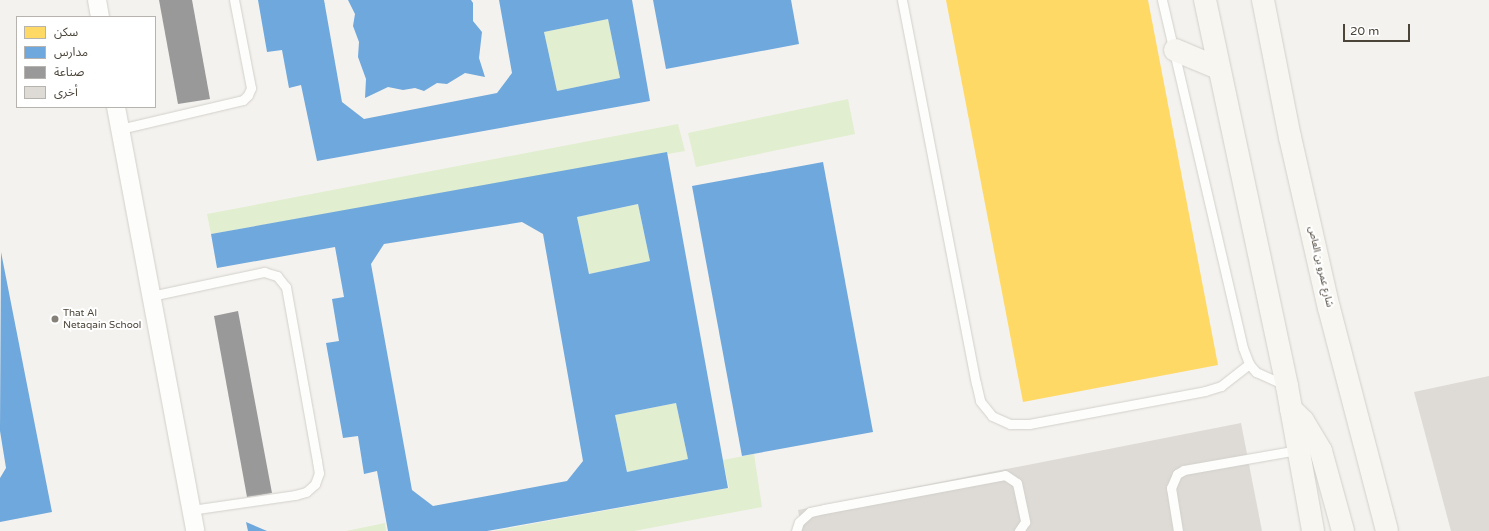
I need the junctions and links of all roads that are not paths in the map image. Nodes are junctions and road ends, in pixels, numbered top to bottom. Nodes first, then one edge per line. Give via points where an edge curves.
1 (97, 0) edge
2 (234, 0) edge
3 (902, 0) edge
4 (1162, 0) edge
5 (1205, 0) edge
6 (1263, 0) edge
7 (100, 16) edge
8 (1175, 50) junction
9 (1218, 68) junction
10 (116, 108) edge
11 (120, 129) junction
12 (151, 296) junction
13 (1249, 364) junction
14 (1287, 386) junction
15 (1291, 409) junction
16 (1298, 450) junction
17 (1381, 506) junction
18 (191, 510) junction
19 (1310, 528) edge
20 (195, 531) edge
21 (796, 531) edge
22 (1019, 531) edge
23 (1178, 531) edge
24 (1343, 531) edge
25 (1387, 531) edge
26 (1402, 531) edge

1 - 7 street
2 - 11 lane via 251,88 248,95 243,100
3 - 13 lane via 976,383 980,401 992,416 1010,424 1029,424 1205,391 1221,386
4 - 8 lane
5 - 9 main road
6 - 17 main road, شارع عمرو بن العاص via 1290,137 1329,308
8 - 9 main road
8 - 13 lane via 1243,348
9 - 14 main road
10 - 11 street
11 - 12 street
12 - 18 street
12 - 18 lane via 264,272 277,276 286,287 319,472 315,484 306,492 295,495
13 - 14 lane via 1256,372
14 - 15 main road
15 - 16 main road
15 - 24 main road via 1303,421 1321,451
16 - 19 main road
16 - 23 lane via 1184,470 1177,474 1171,488
17 - 25 main road, شارع عمرو بن العاص
17 - 26 main road
18 - 20 street
21 - 22 lane via 799,522 810,512 1005,475 1017,483 1025,522

